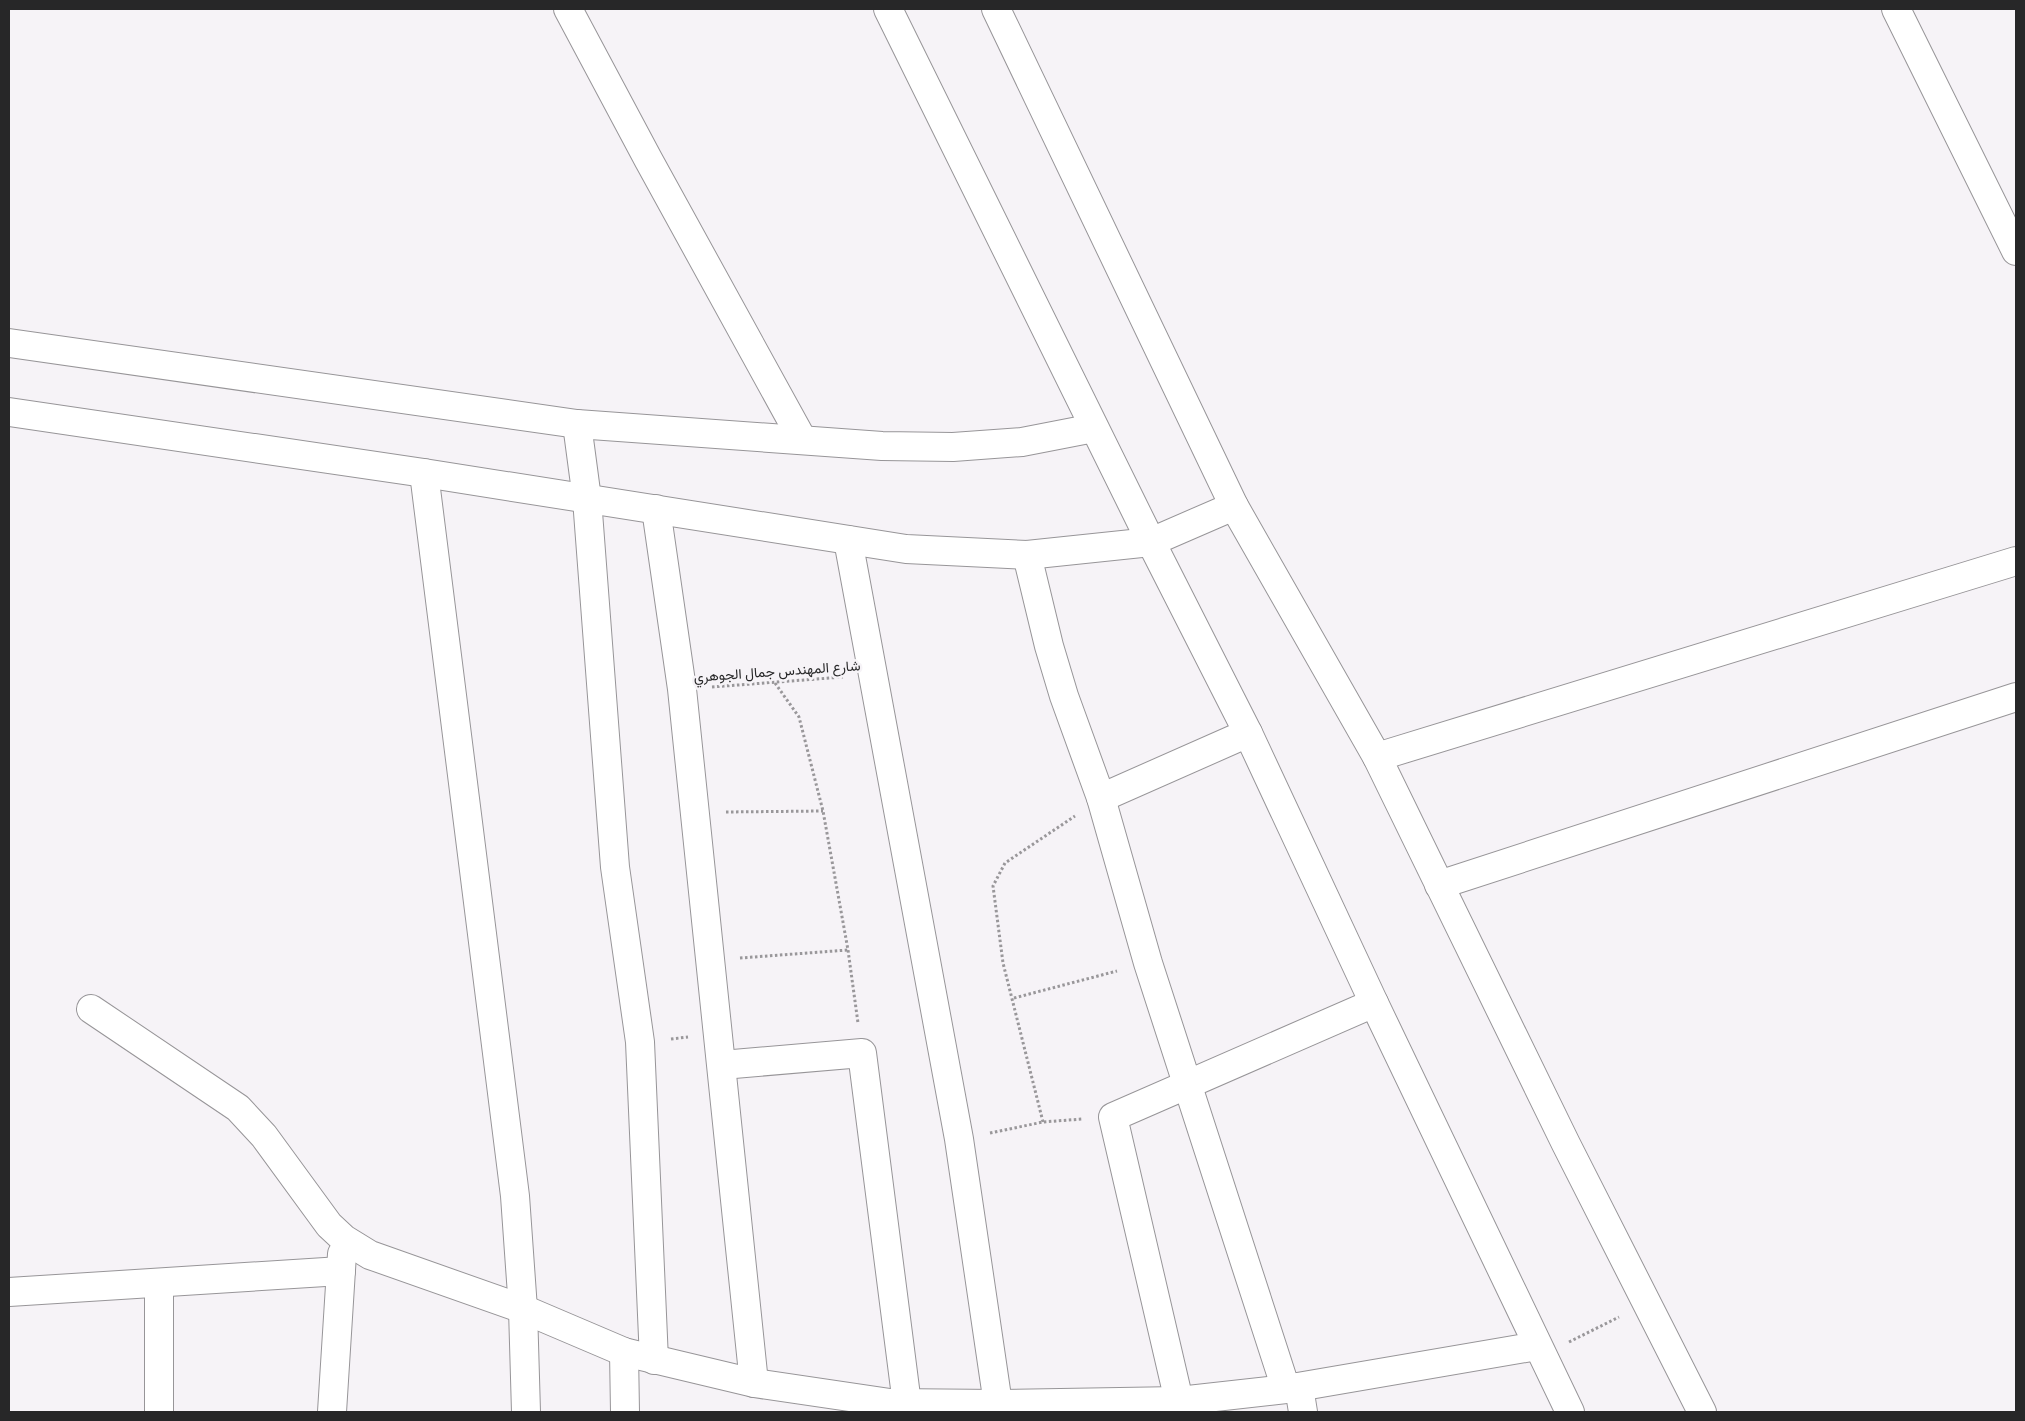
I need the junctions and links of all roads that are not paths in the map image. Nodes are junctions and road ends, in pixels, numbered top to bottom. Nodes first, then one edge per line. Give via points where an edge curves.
1 (568, 9) edge
2 (888, 9) edge
3 (996, 9) edge
4 (1896, 9) edge
5 (2016, 251) edge
6 (9, 343) edge
7 (9, 412) edge
8 (577, 424) junction
9 (1094, 428) junction
10 (802, 440) junction
11 (424, 473) junction
12 (586, 499) junction
13 (656, 509) junction
14 (1223, 511) junction
15 (1161, 537) junction
16 (848, 540) junction
17 (1027, 555) junction
18 (2016, 561) edge
19 (2016, 697) edge
20 (1248, 733) junction
21 (1377, 757) junction
22 (1101, 798) junction
23 (1439, 885) junction
24 (1374, 1003) junction
25 (91, 1009) dead end
26 (722, 1065) junction
27 (1186, 1083) junction
28 (344, 1239) junction
29 (341, 1271) junction
30 (158, 1284) junction
31 (9, 1292) edge
32 (523, 1309) junction
33 (1537, 1346) junction
34 (624, 1352) junction
35 (654, 1360) junction
36 (754, 1383) junction
37 (1296, 1396) edge
38 (1179, 1400) junction
39 (907, 1404) junction
40 (998, 1404) junction
41 (159, 1412) edge
42 (332, 1412) edge
43 (526, 1412) edge
44 (625, 1412) edge
45 (1570, 1412) edge
46 (1702, 1412) edge

1 - 10 street
2 - 9 street
3 - 14 street
4 - 5 street
6 - 8 street
7 - 11 street
8 - 10 street
8 - 12 street
9 - 10 street via 1022,442 953,447
9 - 15 street
11 - 12 street
11 - 32 street via 515,1196
12 - 13 street
12 - 35 street via 615,866 640,1042
13 - 16 street
13 - 26 street via 682,689
14 - 15 street
14 - 21 street
15 - 17 street
15 - 20 street
16 - 17 street via 906,549
16 - 40 street via 959,1139
17 - 22 street via 1064,696
18 - 21 street
19 - 23 street
20 - 22 street
20 - 24 street
21 - 23 street
22 - 27 street
23 - 46 street
24 - 27 street
24 - 33 street
25 - 28 street via 238,1108 269,1143 329,1225
26 - 36 street
26 - 39 street via 862,1054
27 - 37 street
27 - 38 street via 1113,1117
28 - 29 street
28 - 32 street via 370,1255
29 - 30 street
29 - 42 street
30 - 31 street
30 - 41 street
32 - 34 street
32 - 43 street
33 - 37 street
33 - 45 street
34 - 35 street
34 - 44 street
35 - 36 street
36 - 39 street
37 - 38 street
38 - 40 street
39 - 40 street

